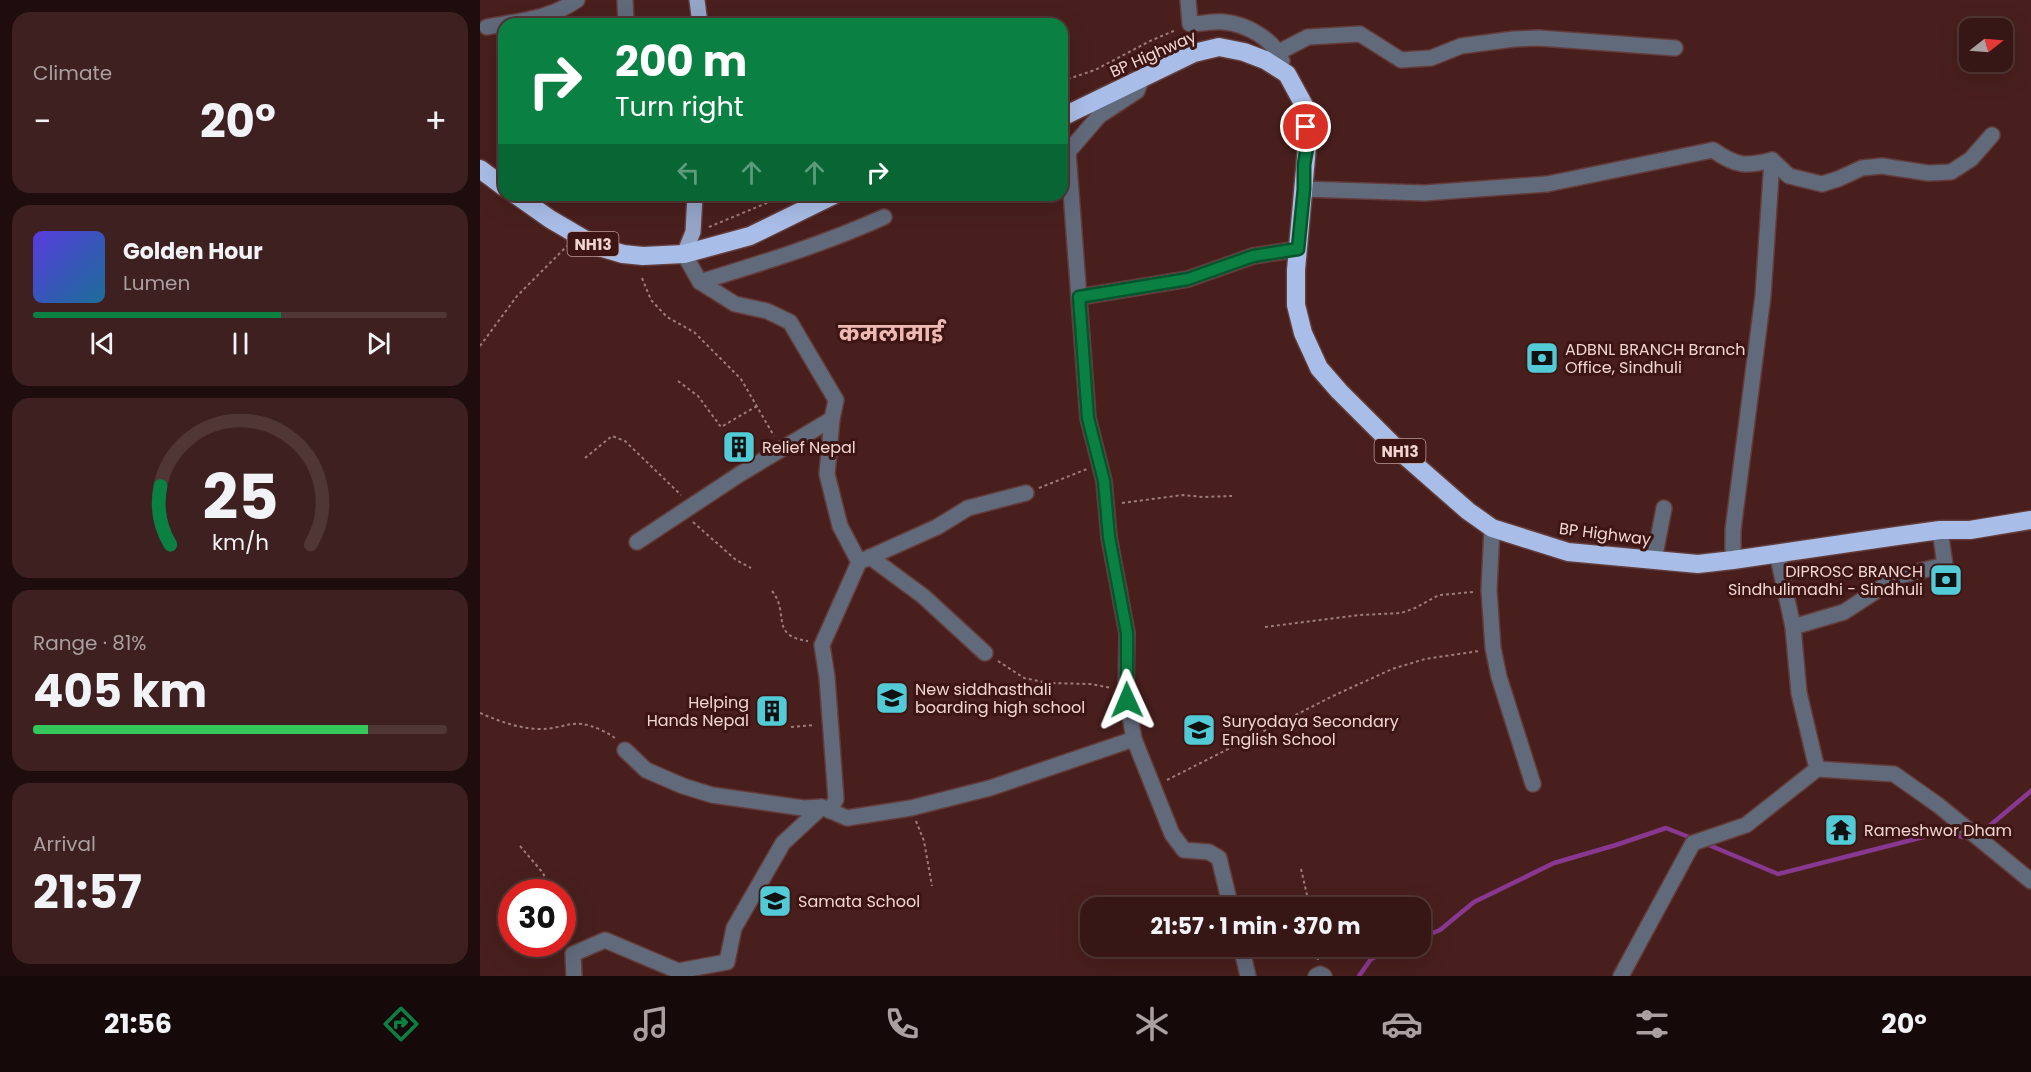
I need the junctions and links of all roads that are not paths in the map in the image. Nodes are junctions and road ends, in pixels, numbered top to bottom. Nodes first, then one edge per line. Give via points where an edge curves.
1 (577, 0) edge
2 (625, 0) edge
3 (697, 0) edge
4 (1188, 0) edge
5 (532, 18) edge
6 (626, 18) edge
7 (699, 18) edge
8 (498, 25) edge
9 (487, 27) dead end
10 (1675, 48) dead end
11 (1279, 52) junction
12 (1287, 74) junction
13 (1141, 80) junction
14 (1068, 114) edge
15 (1992, 135) dead end
16 (1772, 160) junction
17 (480, 169) edge
18 (498, 182) edge
19 (1304, 189) junction
20 (524, 201) edge
21 (695, 201) edge
22 (822, 201) edge
23 (884, 217) dead end
24 (1298, 249) junction
25 (684, 254) junction
26 (700, 282) junction
27 (1079, 297) junction
28 (832, 419) junction
29 (1026, 493) road end
30 (1664, 508) dead end
31 (2031, 520) edge
32 (1492, 528) junction
33 (1940, 530) junction
34 (637, 542) dead end
35 (1778, 553) junction
36 (865, 559) junction
37 (1653, 560) junction
38 (1733, 560) junction
39 (1793, 627) junction
40 (985, 653) road end
41 (1134, 739) junction
42 (625, 750) road end
43 (1817, 769) junction
44 (1533, 784) dead end
45 (826, 809) junction
46 (2031, 881) edge
47 (1228, 897) edge
48 (1244, 957) edge
49 (574, 976) edge
50 (1248, 976) edge
51 (1316, 976) edge
52 (1324, 976) edge
53 (1621, 976) edge

1 - 5 street via 560,11
2 - 6 street
3 - 7 main road
4 - 11 street via 1190,24 1224,22 1254,30
8 - 9 street
10 - 11 street via 1514,39 1461,46 1431,58 1401,60 1360,34 1308,37
11 - 12 street
12 - 13 highway, BP Highway via 1244,51 1219,47 1194,53
12 - 19 highway, BP Highway / NH13 via 1305,107
13 - 14 highway, BP Highway
13 - 27 street via 1137,91 1099,116 1068,152
15 - 16 street via 1971,159 1951,172 1882,166 1862,168 1822,184 1789,176
16 - 19 street via 1741,165 1713,150 1548,184 1424,193
16 - 38 street via 1763,296 1733,530
17 - 18 highway
19 - 24 highway, BP Highway / NH13
20 - 25 highway, NH13 via 596,246 643,256
21 - 25 main road via 693,232
22 - 25 highway, NH13 via 750,236
23 - 26 street via 797,252
24 - 27 street via 1253,256 1188,279
24 - 32 highway, BP Highway / NH13 via 1296,305 1303,333 1319,368 1395,447
25 - 26 street
26 - 28 street via 735,304 767,311 790,322 836,400
27 - 41 street via 1088,418 1100,464 1127,633 1126,693
28 - 34 street
28 - 36 street via 828,474 840,526
29 - 36 street via 968,508
30 - 37 street
31 - 33 highway, BP Highway / NH13 via 1970,530
32 - 37 highway, BP Highway / NH13 via 1568,552
32 - 44 street via 1489,590 1493,648
33 - 35 highway, BP Highway / NH13
33 - 39 street via 1945,565 1899,576 1844,612
35 - 38 highway, BP Highway / NH13
35 - 39 street
36 - 40 street via 923,596
36 - 45 street via 822,645 836,798
37 - 38 highway, BP Highway / NH13 via 1698,564
39 - 43 street via 1799,693
41 - 45 street via 990,788 911,808 847,818
41 - 47 street via 1172,834 1184,850 1209,852 1219,858
42 - 45 street via 646,770 712,795
43 - 46 street via 1894,774
43 - 53 street via 1746,825 1693,843
45 - 49 street via 783,843 734,928 727,962 678,971 605,940 573,954
48 - 50 street
51 - 52 street

